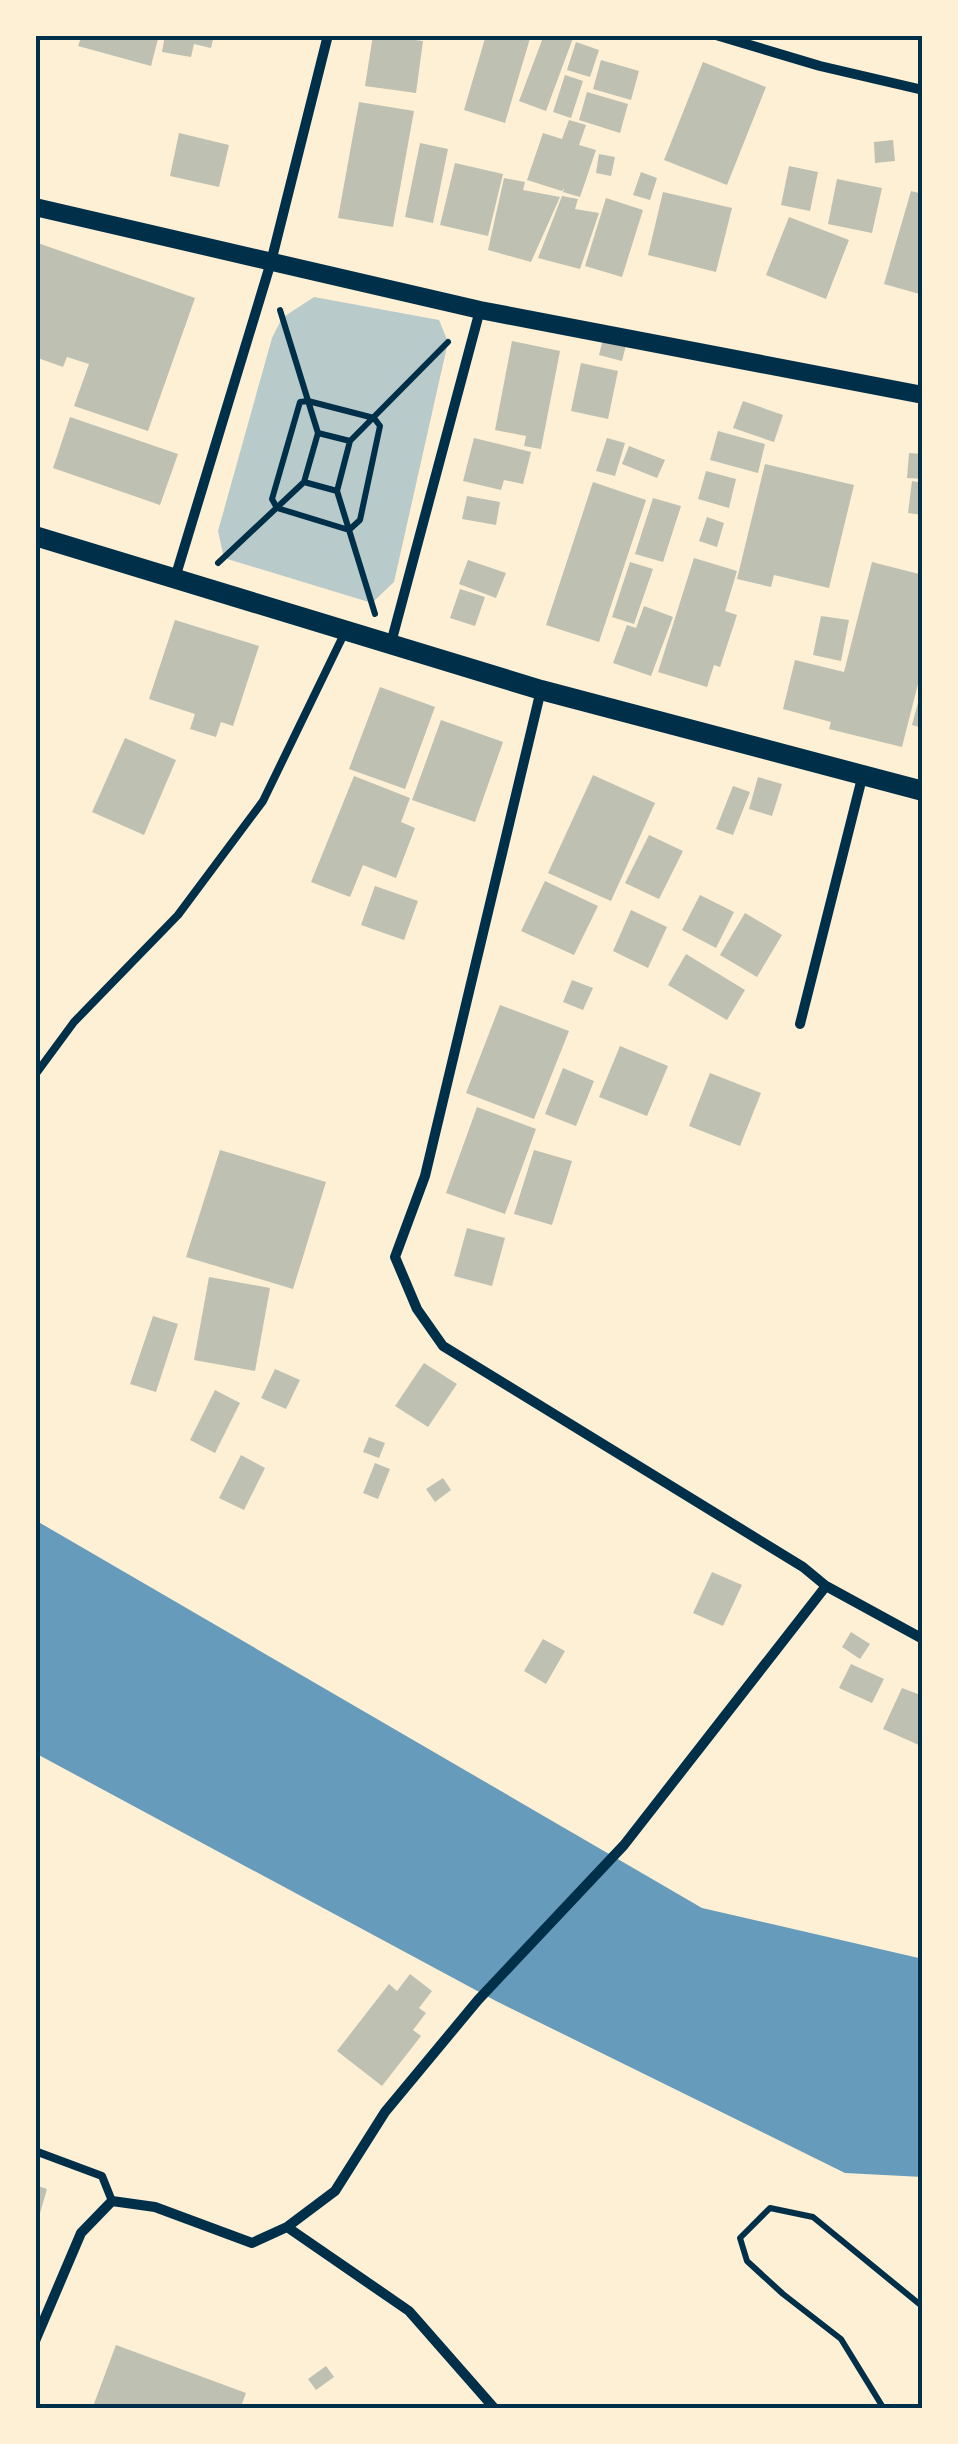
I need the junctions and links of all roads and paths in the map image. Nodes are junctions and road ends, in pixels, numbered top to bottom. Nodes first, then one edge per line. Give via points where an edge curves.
1 (328, 35) edge
2 (716, 35) edge
3 (923, 90) edge
4 (35, 207) edge
5 (271, 262) junction
6 (480, 310) junction
7 (923, 395) edge
8 (308, 401) junction
9 (374, 418) junction
10 (318, 432) junction
11 (350, 441) junction
12 (304, 482) junction
13 (337, 491) junction
14 (277, 508) junction
15 (349, 530) junction
16 (35, 536) edge
17 (184, 583) junction
18 (346, 630) junction
19 (388, 642) junction
20 (541, 690) junction
21 (863, 774) junction
22 (923, 791) edge
23 (800, 1024) dead end
24 (35, 1075) edge
25 (826, 1586) junction
26 (923, 1638) edge
27 (35, 2151) edge
28 (112, 2202) junction
29 (287, 2227) junction
30 (923, 2307) edge
31 (35, 2340) edge
32 (495, 2409) edge
33 (884, 2409) edge

1 - 5 street
2 - 3 street
4 - 5 street
5 - 6 street
5 - 8 path
5 - 17 street
6 - 7 street
6 - 9 path
6 - 19 street
8 - 9 path
8 - 10 path
8 - 14 path via 300,402 272,499
9 - 11 path
9 - 15 path via 380,426 360,520
10 - 11 path
10 - 12 path
11 - 13 path
12 - 13 path
12 - 14 path
13 - 15 path
14 - 15 path
14 - 17 path
15 - 19 path
16 - 17 main road
17 - 18 main road
18 - 19 main road
18 - 24 lane via 263,802 178,915 74,1022
19 - 20 main road
20 - 21 main road
20 - 25 street via 425,1176 395,1257 417,1309 443,1346
21 - 22 main road
21 - 23 street
25 - 26 street
25 - 29 street via 624,1845 478,2000 385,2112 335,2191
27 - 28 lane via 102,2176
28 - 29 street via 155,2207 252,2243
28 - 31 street via 82,2233
29 - 32 street via 409,2310
30 - 33 path via 813,2217 770,2208 740,2238 747,2261 842,2338

